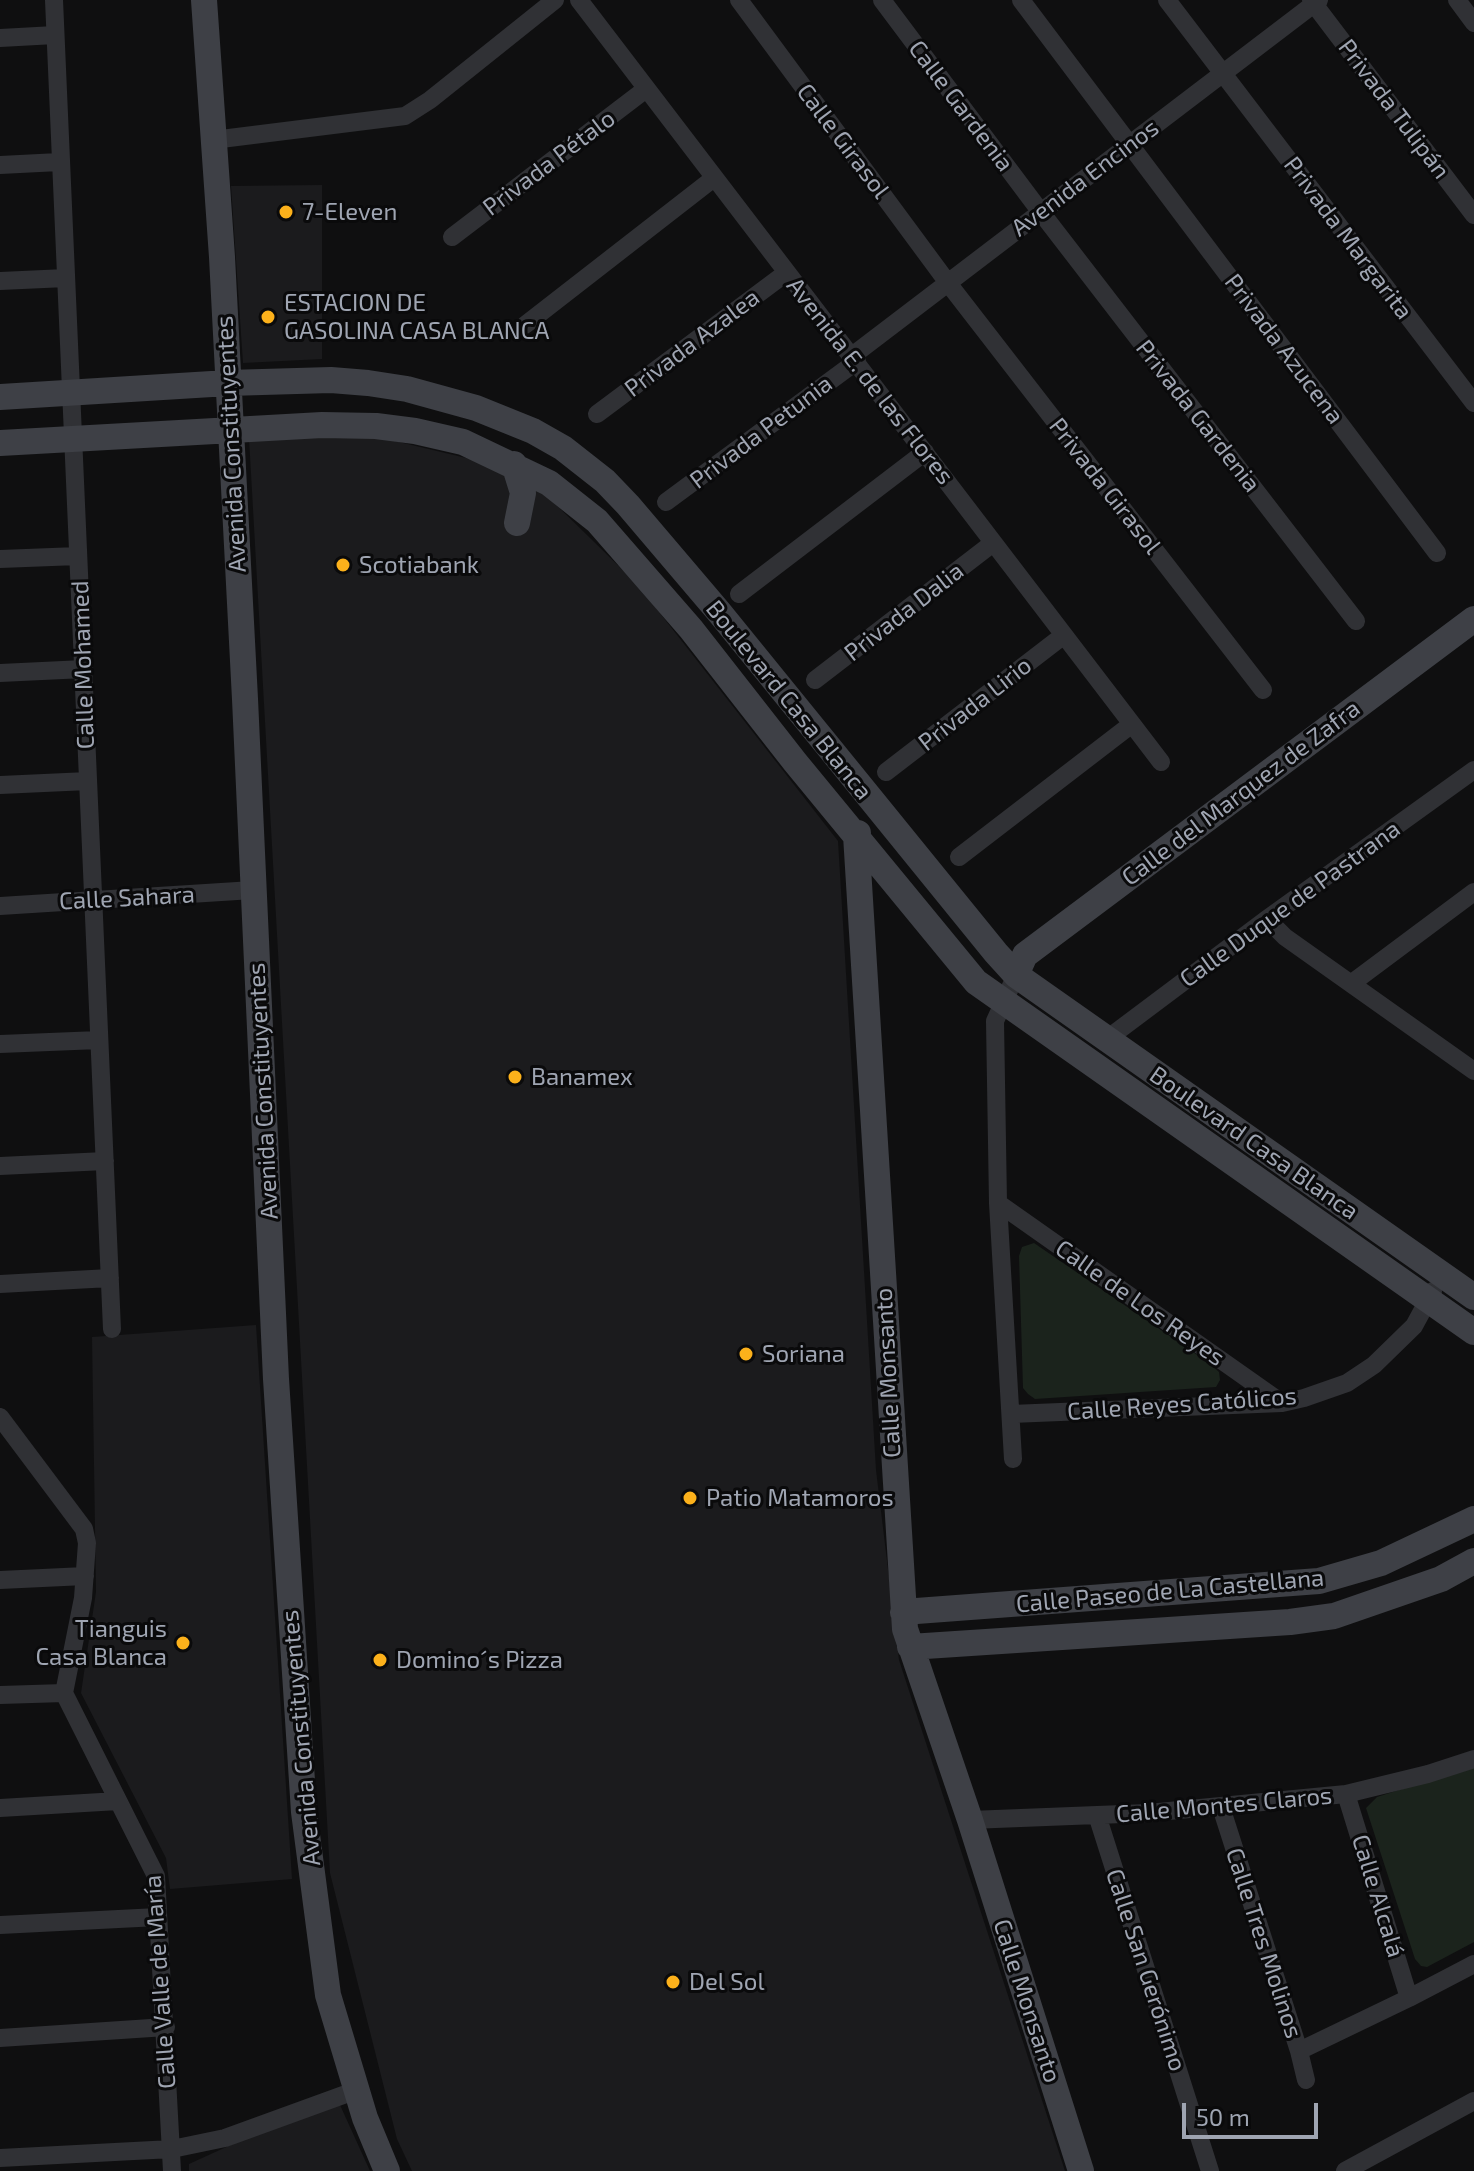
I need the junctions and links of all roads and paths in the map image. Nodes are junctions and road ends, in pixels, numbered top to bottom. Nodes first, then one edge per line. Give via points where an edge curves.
1 (54, 0) edge
2 (204, 0) edge
3 (555, 0) edge
4 (579, 0) edge
5 (739, 0) edge
6 (882, 0) edge
7 (1021, 0) edge
8 (1167, 0) edge
9 (1457, 0) edge
10 (1315, 1) edge
11 (1474, 23) edge
12 (55, 35) junction
13 (0, 38) edge
14 (1222, 74) junction
15 (646, 89) junction
16 (213, 140) junction
17 (1130, 144) junction
18 (59, 162) junction
19 (0, 165) edge
20 (714, 178) junction
21 (1040, 211) junction
22 (1474, 215) edge
23 (452, 237) dead end
24 (786, 273) junction
25 (66, 278) junction
26 (0, 281) edge
27 (948, 283) junction
28 (525, 325) dead end
29 (854, 358) junction
30 (228, 383) junction
31 (70, 394) junction
32 (0, 397) edge
33 (1474, 403) edge
34 (597, 414) dead end
35 (230, 431) junction
36 (533, 431) junction
37 (74, 440) junction
38 (0, 443) edge
39 (925, 452) junction
40 (514, 464) junction
41 (605, 481) junction
42 (549, 483) junction
43 (571, 500) junction
44 (666, 502) dead end
45 (517, 523) dead end
46 (993, 543) junction
47 (1437, 553) dead end
48 (78, 556) junction
49 (0, 559) edge
50 (739, 594) dead end
51 (1474, 619) edge
52 (1356, 621) dead end
53 (1064, 635) junction
54 (84, 669) junction
55 (0, 673) edge
56 (815, 680) dead end
57 (1263, 690) dead end
58 (1132, 724) junction
59 (1161, 762) dead end
60 (1474, 770) edge
61 (886, 772) dead end
62 (88, 781) junction
63 (0, 785) edge
64 (881, 813) junction
65 (856, 835) junction
66 (959, 857) dead end
67 (253, 890) junction
68 (1474, 892) edge
69 (92, 901) junction
70 (0, 906) edge
71 (1267, 919) junction
72 (1016, 975) junction
73 (1352, 983) junction
74 (1003, 1003) junction
75 (1107, 1039) junction
76 (99, 1040) junction
77 (0, 1044) edge
78 (1474, 1071) edge
79 (1162, 1077) junction
80 (1144, 1101) junction
81 (105, 1161) junction
82 (0, 1166) edge
83 (998, 1203) junction
84 (1442, 1275) junction
85 (110, 1278) junction
86 (0, 1284) edge
87 (1474, 1297) edge
88 (1428, 1300) junction
89 (112, 1329) dead end
90 (1474, 1332) edge
91 (1282, 1403) junction
92 (1011, 1414) junction
93 (0, 1417) edge
94 (1013, 1459) dead end
95 (1474, 1519) edge
96 (1474, 1561) edge
97 (85, 1576) junction
98 (0, 1580) edge
99 (903, 1612) junction
100 (910, 1647) junction
101 (64, 1693) junction
102 (0, 1695) edge
103 (1474, 1759) edge
104 (1346, 1794) junction
105 (118, 1801) junction
106 (1221, 1807) junction
107 (0, 1808) edge
108 (1097, 1815) junction
109 (970, 1820) junction
110 (158, 1917) junction
111 (0, 1925) edge
112 (1474, 1964) edge
113 (1409, 1998) junction
114 (166, 2027) junction
115 (0, 2038) edge
116 (1299, 2051) junction
117 (1306, 2080) dead end
118 (357, 2090) junction
119 (1474, 2101) edge
120 (172, 2149) junction
121 (0, 2158) edge
122 (172, 2171) edge
123 (387, 2171) edge
124 (1081, 2171) edge
125 (1210, 2171) edge
126 (1345, 2171) edge

1 - 12 street, Calle Mohamed
2 - 16 street, Avenida Constituyentes
3 - 16 street via 405,116
4 - 15 street, Avenida E. de las Flores
5 - 27 street, Calle Girasol
6 - 21 street, Calle Gardenia
7 - 17 street, Privada Azucena
8 - 14 street, Privada Margarita
9 - 11 street
10 - 14 street, Avenida Encinos
10 - 22 street, Privada Tulipán
12 - 13 street
12 - 18 street, Calle Mohamed
14 - 17 street, Avenida Encinos
14 - 33 street, Privada Margarita
15 - 20 street, Avenida E. de las Flores
15 - 23 street, Privada Pétalo
16 - 30 street, Avenida Constituyentes
17 - 21 street, Avenida Encinos
17 - 47 street, Privada Azucena
18 - 19 street
18 - 25 street, Calle Mohamed
20 - 24 street, Avenida E. de las Flores
20 - 28 street
21 - 27 street, Avenida Encinos
21 - 52 street, Privada Gardenia
24 - 29 street, Avenida E. de las Flores
24 - 34 street, Privada Azalea
25 - 26 street
25 - 31 street, Calle Mohamed
27 - 29 street, Avenida Encinos
27 - 57 street, Privada Girasol
29 - 39 street, Avenida E. de las Flores
29 - 44 street, Privada Petunia
30 - 31 street, Boulevard Casa Blanca
30 - 35 street, Avenida Constituyentes
30 - 36 street, Boulevard Casa Blanca via 331,380 407,389
31 - 32 street, Boulevard Casa Blanca
31 - 37 street, Calle Mohamed
35 - 37 street, Boulevard Casa Blanca
35 - 40 street, Boulevard Casa Blanca via 376,426 463,442
35 - 67 street, Avenida Constituyentes
36 - 41 street, Boulevard Casa Blanca
36 - 42 street via 551,457
37 - 38 street, Boulevard Casa Blanca
37 - 48 street, Calle Mohamed
39 - 46 street, Avenida E. de las Flores
39 - 50 street
40 - 42 street, Boulevard Casa Blanca
40 - 45 street via 523,493
41 - 43 street
41 - 64 street, Boulevard Casa Blanca
42 - 43 street, Boulevard Casa Blanca
43 - 65 street, Boulevard Casa Blanca via 616,542 691,629
46 - 53 street, Avenida E. de las Flores
46 - 56 street, Privada Dalia
48 - 49 street
48 - 54 street, Calle Mohamed
51 - 72 street, Calle del Marquez de Zafra via 1025,955
53 - 58 street, Avenida E. de las Flores
53 - 61 street, Privada Lirio
54 - 55 street
54 - 62 street, Calle Mohamed
58 - 59 street, Avenida E. de las Flores
58 - 66 street
60 - 71 street, Calle Duque de Pastrana
62 - 63 street
62 - 69 street, Calle Mohamed
64 - 65 street
64 - 72 street, Boulevard Casa Blanca
65 - 74 street, Boulevard Casa Blanca via 976,982
65 - 99 street, Calle Monsanto
67 - 69 street, Calle Sahara
67 - 118 street, Avenida Constituyentes via 304,1812 324,1977
68 - 73 street
69 - 70 street, Calle Sahara
69 - 76 street, Calle Mohamed
71 - 73 street
71 - 75 street, Calle Duque de Pastrana
72 - 74 street
72 - 75 street, Boulevard Casa Blanca
73 - 78 street
74 - 80 street, Boulevard Casa Blanca
74 - 83 street via 995,1021
75 - 79 street, Boulevard Casa Blanca
76 - 77 street
76 - 81 street, Calle Mohamed
79 - 80 street
79 - 84 street, Boulevard Casa Blanca
80 - 88 street, Boulevard Casa Blanca
81 - 82 street
81 - 85 street, Calle Mohamed
83 - 91 street, Calle de Los Reyes
83 - 92 street
84 - 87 street, Boulevard Casa Blanca
84 - 88 street, Calle Reyes Católicos
85 - 86 street
85 - 89 street, Calle Mohamed
88 - 90 street, Boulevard Casa Blanca
88 - 91 street, Calle Reyes Católicos via 1403,1339 1363,1374
91 - 92 street, Calle Reyes Católicos
92 - 94 street
93 - 97 street via 84,1529
95 - 99 street, Calle Paseo de La Castellana via 1401,1555 1319,1581
96 - 100 street, Calle Paseo de La Castellana via 1441,1579 1334,1616
97 - 98 street
97 - 101 street
99 - 100 street, Calle Monsanto
100 - 109 street, Calle Monsanto
101 - 102 street
101 - 105 street, Calle Valle de María
103 - 104 street, Calle Montes Claros
104 - 106 street, Calle Montes Claros
104 - 113 street, Calle Alcalá
105 - 107 street
105 - 110 street, Calle Valle de María via 155,1872
106 - 108 street, Calle Montes Claros
106 - 116 street, Calle Tres Molinos
108 - 109 street, Calle Montes Claros
108 - 125 street, Calle San Gerónimo
109 - 124 street, Calle Monsanto
110 - 111 street
110 - 114 street, Calle Valle de María
112 - 113 street
113 - 116 street
114 - 115 street
114 - 120 street, Calle Valle de María
116 - 117 street, Calle Tres Molinos
118 - 120 street via 225,2138
118 - 123 street, Avenida Constituyentes
119 - 126 street
120 - 121 street
120 - 122 street, Calle Valle de María

